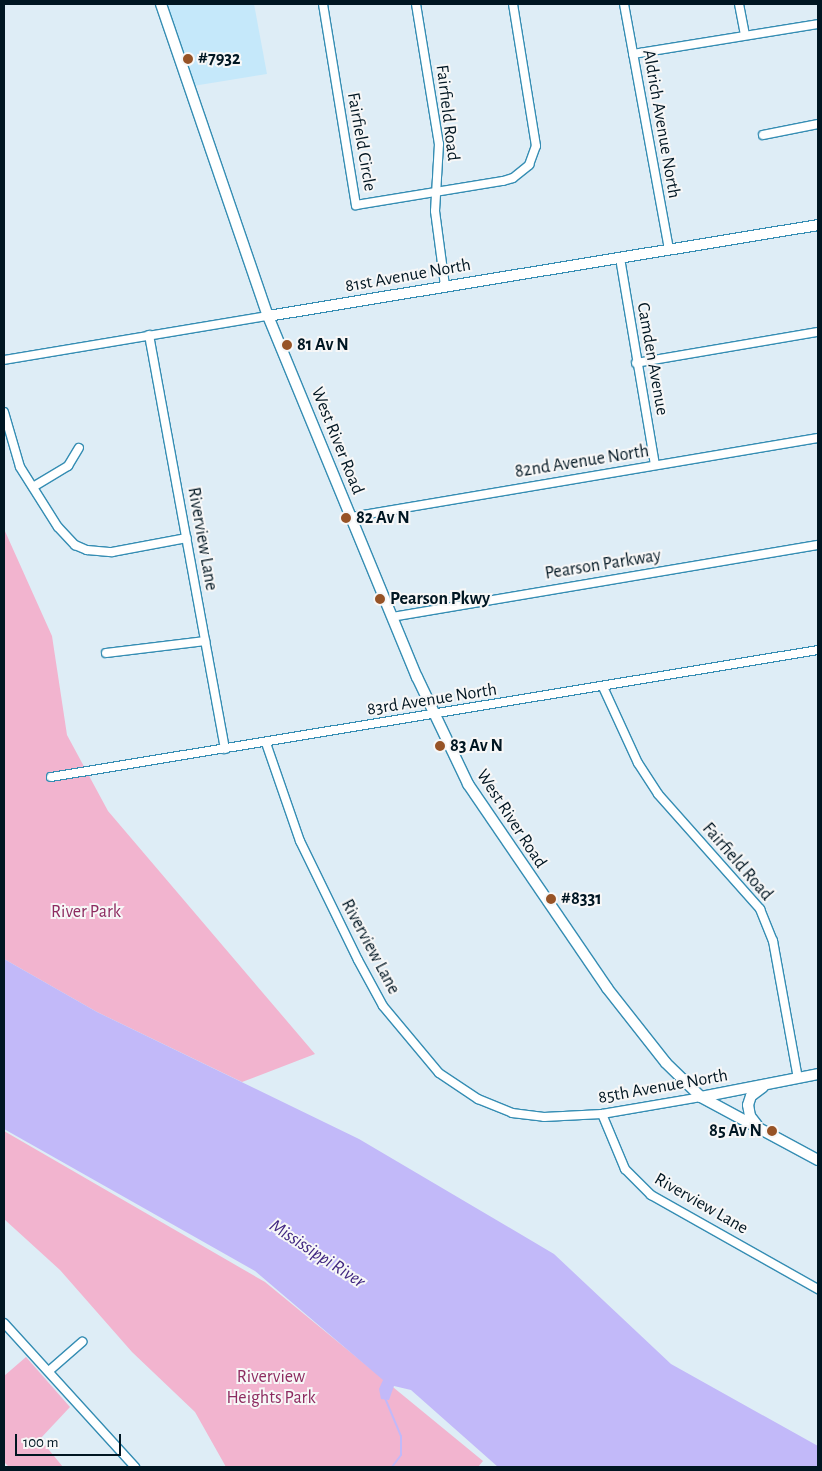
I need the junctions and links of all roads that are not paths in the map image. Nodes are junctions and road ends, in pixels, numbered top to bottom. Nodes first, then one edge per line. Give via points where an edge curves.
1 (161, 4) edge
2 (323, 4) edge
3 (416, 4) edge
4 (513, 4) edge
5 (624, 4) edge
6 (739, 4) edge
7 (818, 24) edge
8 (745, 34) junction
9 (633, 54) junction
10 (818, 124) edge
11 (763, 135) dead end
12 (437, 192) junction
13 (818, 225) edge
14 (669, 249) junction
15 (620, 258) junction
16 (446, 286) junction
17 (268, 316) junction
18 (818, 332) edge
19 (149, 335) junction
20 (4, 360) edge
21 (636, 363) junction
22 (4, 412) edge
23 (818, 438) edge
24 (79, 448) dead end
25 (655, 465) junction
26 (33, 487) junction
27 (351, 517) junction
28 (187, 538) junction
29 (818, 545) edge
30 (78, 546) junction
31 (73, 554) dead end
32 (392, 617) junction
33 (206, 640) junction
34 (818, 650) edge
35 (106, 654) dead end
36 (603, 687) junction
37 (434, 715) junction
38 (266, 743) junction
39 (225, 749) junction
40 (51, 777) dead end
41 (818, 1074) edge
42 (798, 1078) junction
43 (766, 1085) junction
44 (702, 1097) junction
45 (512, 1113) joint
46 (602, 1114) junction
47 (760, 1129) junction
48 (818, 1160) edge
49 (818, 1289) edge
50 (4, 1323) edge
51 (82, 1342) dead end
52 (50, 1370) junction
53 (135, 1467) edge

1 - 17 street, West River Road
2 - 12 street, Fairfield Circle via 356,205
3 - 12 street, Fairfield Road via 440,144
4 - 12 street via 535,136 534,156 529,165 513,178
5 - 9 street, Aldrich Avenue North
6 - 8 street
7 - 8 street
8 - 9 street
9 - 14 street, Aldrich Avenue North
10 - 11 street
12 - 16 street, Fairfield Road via 436,218
13 - 14 street, 81st Avenue North
14 - 15 street, 81st Avenue North
15 - 16 street, 81st Avenue North
15 - 21 street, Camden Avenue
16 - 17 street, 81st Avenue North
17 - 19 street, 81st Avenue North
17 - 27 street, West River Road
18 - 21 street
19 - 20 street, 81st Avenue North
19 - 28 street, Riverview Lane
21 - 25 street, Camden Avenue
22 - 26 street via 14,455
23 - 25 street, 82nd Avenue North
24 - 26 street via 68,466
25 - 27 street, 82nd Avenue North
26 - 30 street via 66,537
27 - 32 street, West River Road
28 - 30 street via 112,552
28 - 33 street, Riverview Lane
29 - 32 street, Pearson Parkway
30 - 31 street
32 - 37 street, West River Road
33 - 35 street
33 - 39 street, Riverview Lane
34 - 36 street, 83rd Avenue North
36 - 37 street, 83rd Avenue North
36 - 42 street, Fairfield Road via 638,763 658,794 760,909 773,941
37 - 38 street, 83rd Avenue North
37 - 44 street, West River Road via 468,784 525,871 646,1039
38 - 39 street, 83rd Avenue North
38 - 45 street, Riverview Lane via 300,841 383,1006 439,1073 478,1099
39 - 40 street, 83rd Avenue North
41 - 42 street, 85th Avenue North
42 - 43 street, 85th Avenue North
43 - 44 street, 85th Avenue North
43 - 47 street via 754,1092 748,1105 750,1116
44 - 46 street, 85th Avenue North
44 - 47 street, West River Road
45 - 46 street, 85th Avenue North via 568,1118
46 - 49 street, Riverview Lane via 625,1169 651,1195
47 - 48 street, West River Road
50 - 52 street
51 - 52 street
52 - 53 street

